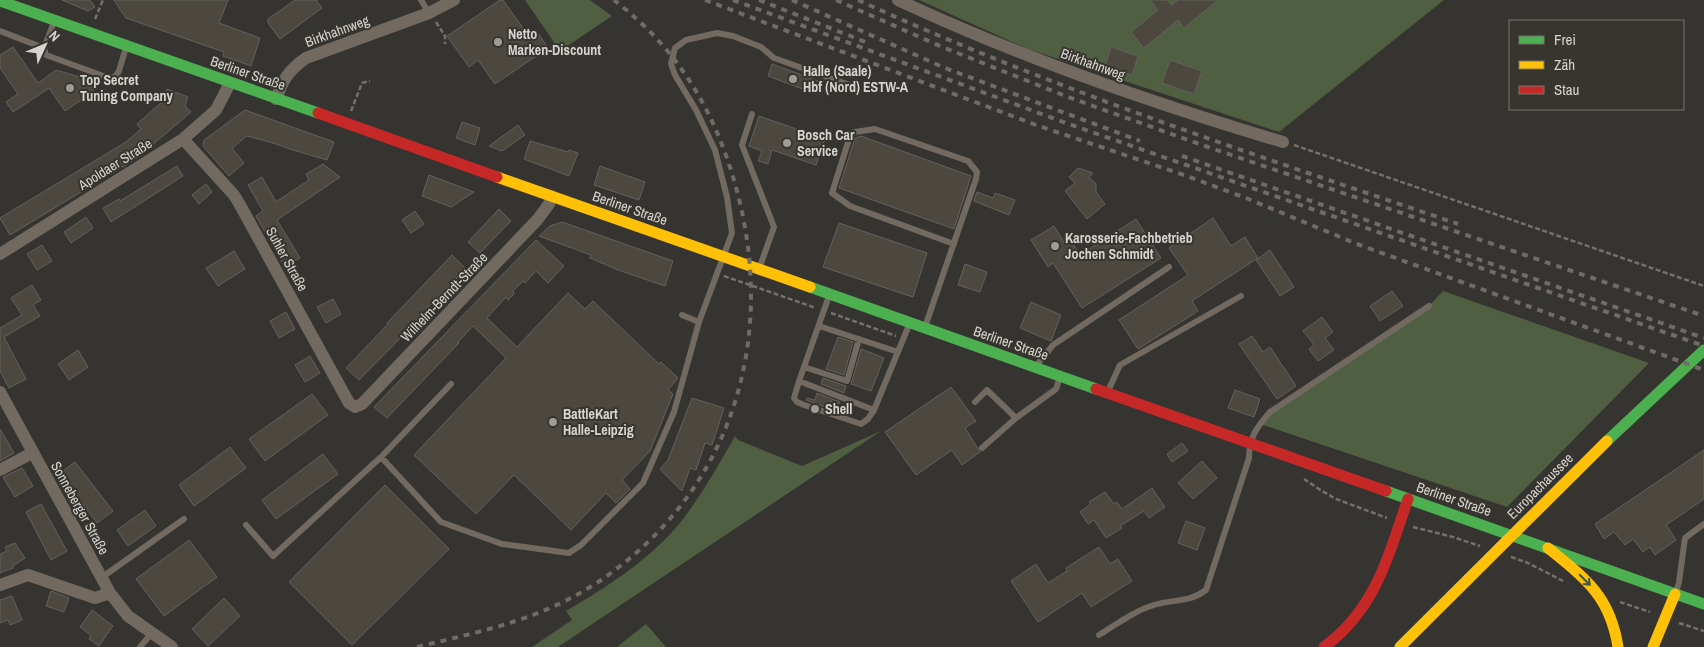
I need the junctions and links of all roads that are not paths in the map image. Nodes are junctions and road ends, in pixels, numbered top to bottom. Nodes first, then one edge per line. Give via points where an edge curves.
1 (421, 0) edge
2 (454, 0) edge
3 (898, 0) edge
4 (0, 1) edge
5 (429, 13) junction
6 (54, 21) junction
7 (0, 31) edge
8 (126, 46) junction
9 (44, 48) junction
10 (230, 84) junction
11 (858, 88) dead end
12 (276, 99) junction
13 (752, 114) dead end
14 (183, 139) junction
15 (1283, 142) road end
16 (551, 196) junction
17 (954, 244) junction
18 (0, 254) edge
19 (722, 256) junction
20 (1169, 267) dead end
21 (759, 269) junction
22 (829, 294) junction
23 (1241, 296) dead end
24 (1429, 306) dead end
25 (682, 315) dead end
26 (699, 322) junction
27 (910, 323) junction
28 (819, 326) junction
29 (925, 329) junction
30 (860, 339) junction
31 (1704, 350) edge
32 (898, 352) junction
33 (804, 367) junction
34 (1036, 367) junction
35 (1061, 376) junction
36 (799, 381) junction
37 (451, 384) dead end
38 (0, 392) edge
39 (1108, 392) junction
40 (975, 402) dead end
41 (349, 403) joint
42 (874, 410) junction
43 (1016, 418) junction
44 (1249, 443) junction
45 (982, 448) dead end
46 (32, 452) junction
47 (381, 458) junction
48 (0, 470) edge
49 (1408, 498) junction
50 (184, 520) dead end
51 (1704, 524) edge
52 (246, 525) dead end
53 (1548, 548) junction
54 (101, 578) junction
55 (0, 586) edge
56 (110, 594) junction
57 (1675, 594) junction
58 (1704, 604) edge
59 (1436, 611) junction
60 (152, 633) junction
61 (1099, 635) dead end
62 (1420, 642) dead end
63 (140, 647) edge
64 (172, 647) edge
65 (1324, 647) edge
66 (1400, 647) edge
67 (1618, 647) edge
68 (1653, 647) edge

1 - 5 lane
2 - 5 street, Birkhahnweg
3 - 15 street, Birkhahnweg via 1049,64 1189,114
4 - 6 street, Berliner Straße
5 - 12 street, Birkhahnweg via 306,58 292,67 281,82
6 - 8 street, Berliner Straße
6 - 9 lane
7 - 9 lane
8 - 9 lane via 119,71 115,77 109,78 46,55
8 - 10 street, Berliner Straße
10 - 12 street, Berliner Straße
10 - 14 street, Apoldaer Straße via 216,110
11 - 19 lane via 774,58 760,47 733,36 717,33 686,40 676,48 671,64 715,150 727,197 732,233
12 - 16 street, Berliner Straße
13 - 21 lane via 742,145 774,227
14 - 18 street, Apoldaer Straße
14 - 41 street, Suhler Straße via 234,195
16 - 19 street, Berliner Straße
16 - 41 street, Wilhelm-Berndt-Straße via 538,219 362,404 354,407
17 - 17 lane via 976,180 974,166 968,161 875,129 855,132 850,136 832,192 850,206
17 - 29 lane
19 - 21 street, Berliner Straße
19 - 26 lane
20 - 34 lane via 1053,345
21 - 22 street, Berliner Straße
22 - 27 street, Berliner Straße
22 - 28 lane
23 - 39 lane via 1120,365
24 - 44 lane via 1270,412
25 - 26 lane
26 - 47 lane via 674,412 644,483 569,553 502,544 441,522
27 - 29 street, Berliner Straße
27 - 32 lane
28 - 30 lane
28 - 33 lane
29 - 34 street, Berliner Straße
30 - 32 lane
30 - 33 lane via 847,381
31 - 59 street, Europachaussee
32 - 42 lane
33 - 36 lane
34 - 35 street, Berliner Straße
35 - 39 street, Berliner Straße
35 - 43 lane via 1056,389
36 - 42 lane
36 - 42 lane via 794,398 804,405 861,424
37 - 47 lane
38 - 46 street, Sonneberger Straße
39 - 44 street, Berliner Straße
40 - 43 lane via 988,390
43 - 45 lane
44 - 49 street, Berliner Straße
44 - 61 lane via 1249,458 1206,590 1197,597 1141,610
46 - 48 street
46 - 54 street, Sonneberger Straße
47 - 52 lane via 273,556
49 - 53 street, Berliner Straße
49 - 65 street via 1374,590 1356,619
50 - 54 lane, Sonneberger Straße
51 - 57 lane via 1685,538
53 - 57 street, Berliner Straße
53 -> 67 street via 1586,580 1604,602 1614,619
54 - 56 street, Sonneberger Straße
55 - 56 street via 28,575 95,598
56 - 60 street, Sonneberger Straße via 128,616
57 - 58 street, Berliner Straße
57 - 68 street
59 - 62 street
59 - 66 street, Europachaussee
60 - 63 lane
60 - 64 street, Sonneberger Straße

